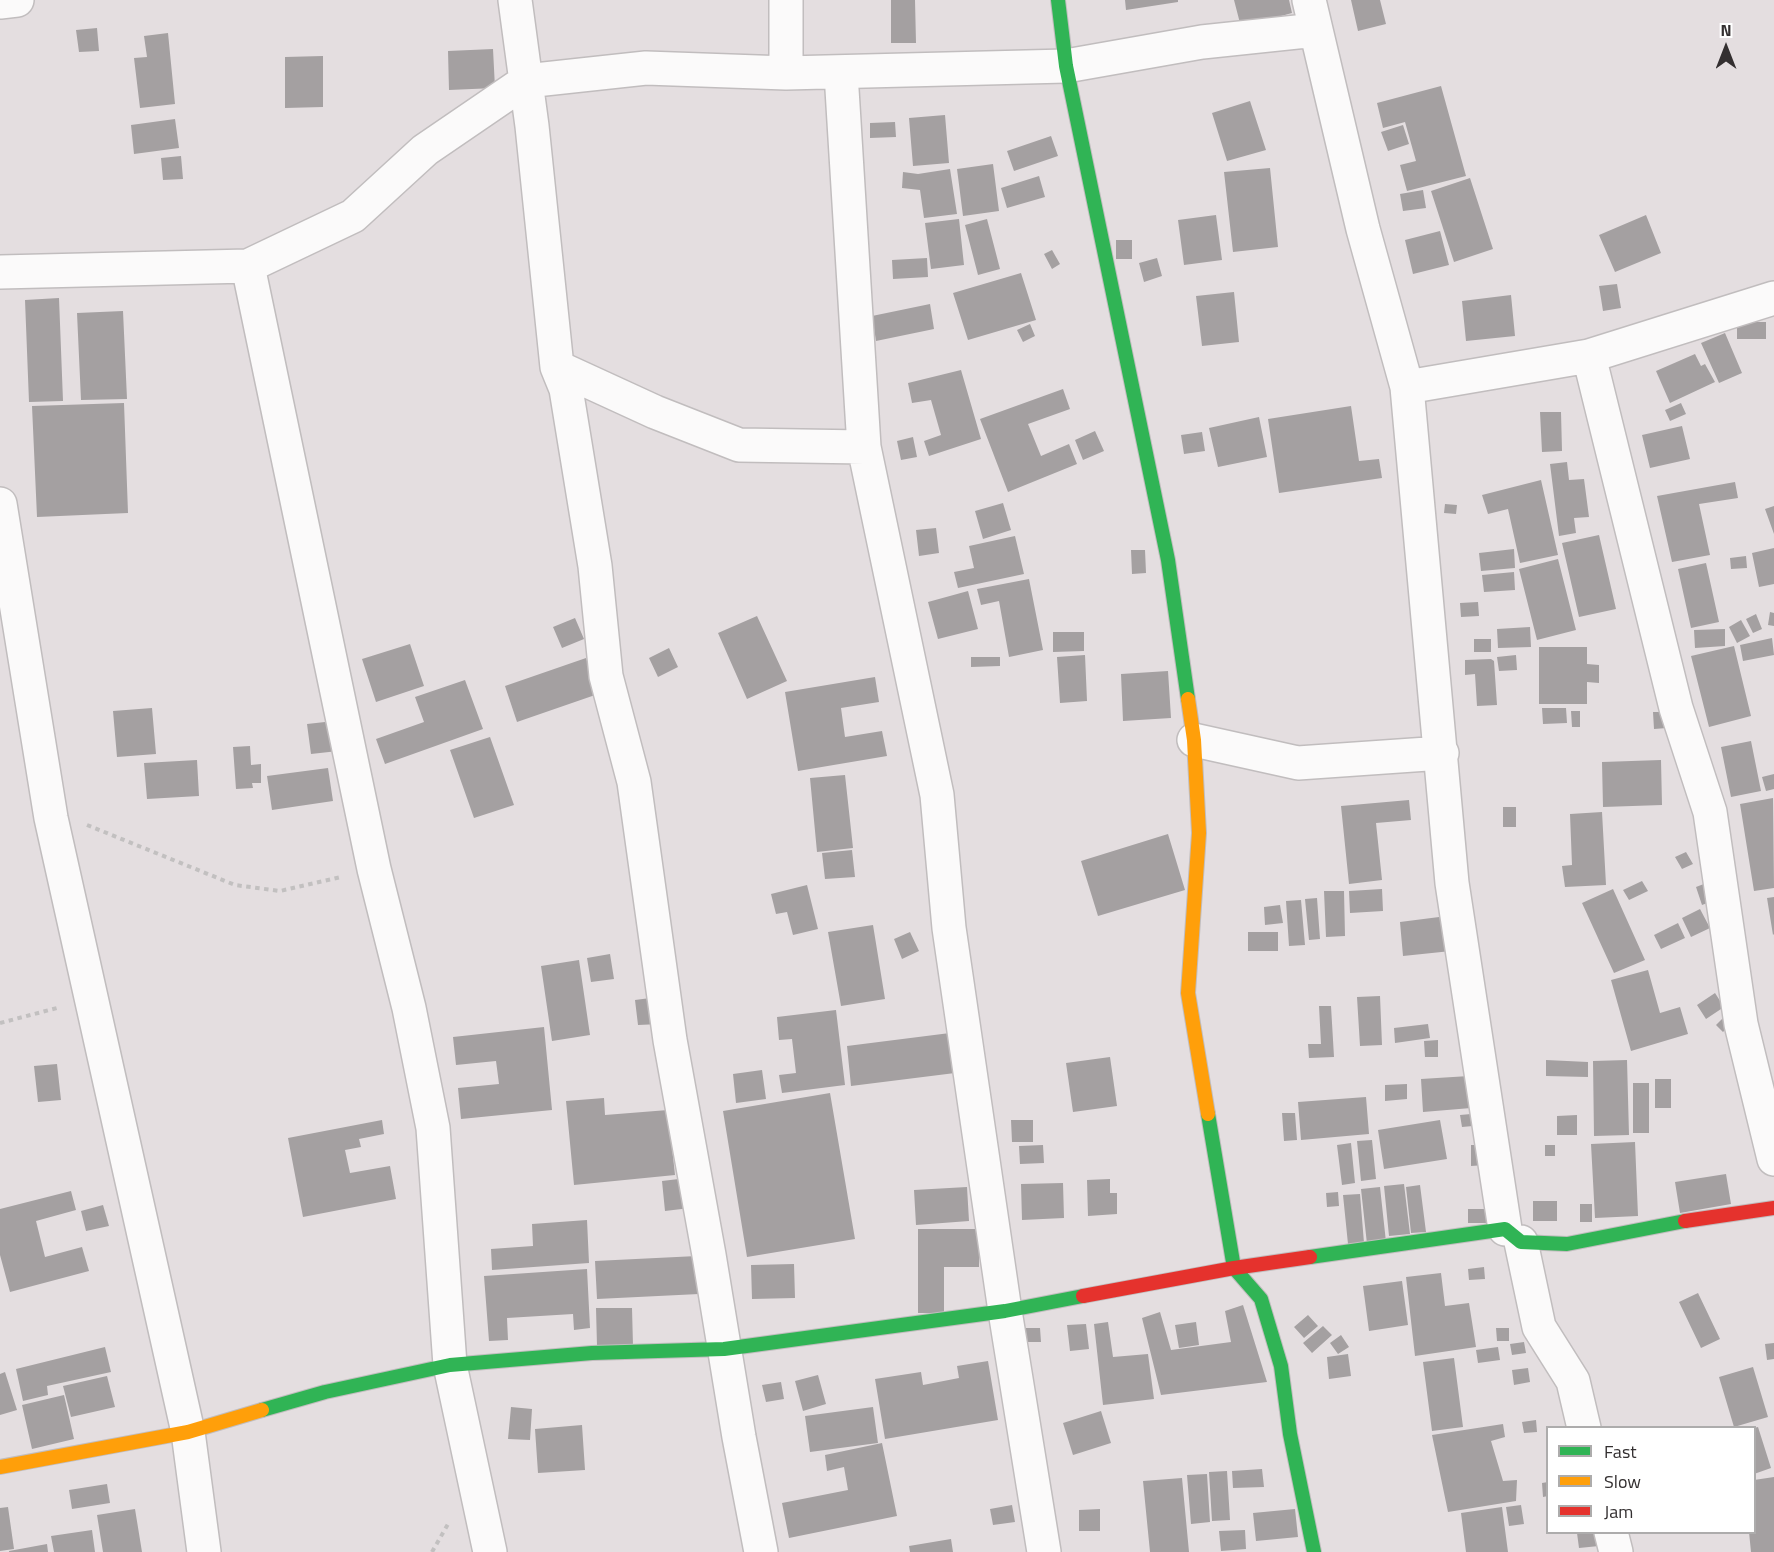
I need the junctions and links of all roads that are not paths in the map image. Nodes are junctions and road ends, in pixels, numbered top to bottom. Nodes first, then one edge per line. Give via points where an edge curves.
1 (17, 0) edge
2 (515, 0) edge
3 (786, 0) edge
4 (1059, 0) edge
5 (0, 2) edge
6 (1313, 15) edge
7 (1066, 66) junction
8 (841, 72) junction
9 (786, 73) junction
10 (526, 81) junction
11 (248, 266) junction
12 (0, 272) edge
13 (1772, 307) edge
14 (1589, 356) junction
15 (557, 367) junction
16 (1407, 387) junction
17 (864, 447) junction
18 (2, 523) edge
19 (1194, 740) junction
20 (1442, 753) junction
21 (1774, 1159) edge
22 (1774, 1208) edge
23 (1513, 1235) junction
24 (1234, 1268) junction
25 (1005, 1311) junction
26 (724, 1349) junction
27 (450, 1365) junction
28 (1584, 1426) edge
29 (188, 1431) junction
30 (0, 1467) edge
31 (1611, 1534) edge
32 (204, 1552) edge
33 (490, 1552) edge
34 (761, 1552) edge
35 (1044, 1552) edge
36 (1314, 1552) edge
37 (1617, 1552) edge

1 - 5 street
2 - 10 street
3 - 9 street
4 - 7 street
6 - 7 street via 1202,42
6 - 16 street via 1363,229
7 - 8 street
7 - 19 street via 1167,561
8 - 9 street
8 - 17 street
9 - 10 street via 646,68
10 - 11 street via 425,150 353,216
10 - 15 street
11 - 12 street
11 - 27 street via 374,869 409,1008 433,1128
13 - 14 street
14 - 16 street
14 - 21 street via 1676,708 1710,813 1741,1024
15 - 17 street via 739,446
15 - 26 street via 566,388 596,566 606,675 634,782 670,1040
16 - 20 street
17 - 25 street via 937,795 949,927
18 - 29 street via 51,818
19 - 20 street via 1298,763
19 - 24 street via 1198,833 1188,993
20 - 23 street via 1452,883
22 - 23 street via 1567,1244
23 - 24 street
23 - 28 street via 1539,1327 1573,1380
24 - 25 street
24 - 36 street via 1261,1299 1275,1344
25 - 26 street
25 - 35 street
26 - 27 street via 592,1353
26 - 34 street
27 - 29 street via 325,1392
27 - 33 street
29 - 30 street
29 - 32 street
31 - 37 street

